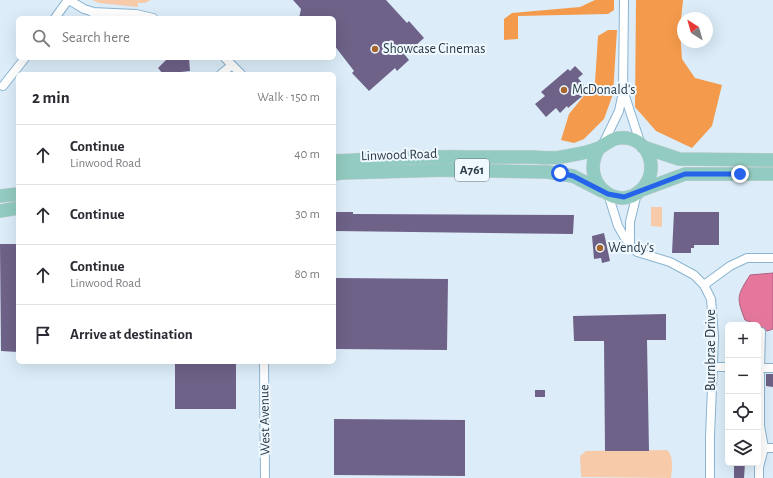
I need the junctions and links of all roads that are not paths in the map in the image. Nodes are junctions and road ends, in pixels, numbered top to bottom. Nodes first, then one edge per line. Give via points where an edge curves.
1 (68, 0) edge
2 (624, 0) edge
3 (92, 12) junction
4 (56, 16) edge
5 (110, 16) edge
6 (144, 16) edge
7 (23, 60) edge
8 (227, 60) edge
9 (232, 64) junction
10 (17, 72) edge
11 (223, 72) edge
12 (239, 72) edge
13 (16, 73) edge
14 (3, 86) dead end
15 (623, 92) junction
16 (601, 146) junction
17 (642, 146) junction
18 (773, 160) edge
19 (336, 161) edge
20 (336, 174) edge
21 (773, 174) edge
22 (639, 192) junction
23 (607, 193) junction
24 (16, 194) edge
25 (0, 196) edge
26 (16, 208) edge
27 (0, 211) edge
28 (630, 245) junction
29 (773, 258) edge
30 (704, 285) junction
31 (264, 364) edge
32 (713, 367) junction
33 (725, 367) edge
34 (773, 368) edge
35 (761, 370) edge
36 (759, 394) edge
37 (764, 448) junction
38 (773, 448) edge
39 (266, 478) edge
40 (710, 478) edge
41 (759, 478) edge

1 - 3 street
1 - 4 street
2 - 15 street
3 - 5 street
3 - 6 street
7 - 10 street
8 - 9 street
9 - 11 street
9 - 12 street
13 - 14 street
15 - 16 street via 619,111
15 - 17 street
16 - 17 main road via 616,138 626,138
16 - 19 main road, Linwood Road / A761 via 559,157 444,157
16 - 23 main road via 594,156 593,171 598,186
17 - 18 main road via 679,160
17 - 22 main road via 649,155 651,173 648,182
20 - 23 main road, Linwood Road / A761 via 446,170 548,172 573,176
21 - 22 main road via 685,174
22 - 23 main road via 624,197
22 - 28 street via 630,222
23 - 28 street, Burnbrae Drive via 618,226
24 - 25 main road
26 - 27 main road
28 - 30 street, Burnbrae Drive via 638,252 670,262 694,274
29 - 30 street via 747,258 730,266
30 - 32 street, Burnbrae Drive via 711,299
31 - 39 street, West Avenue
32 - 33 street
32 - 40 street, Burnbrae Drive
34 - 35 street
36 - 37 street via 760,426
37 - 38 street
37 - 41 street

